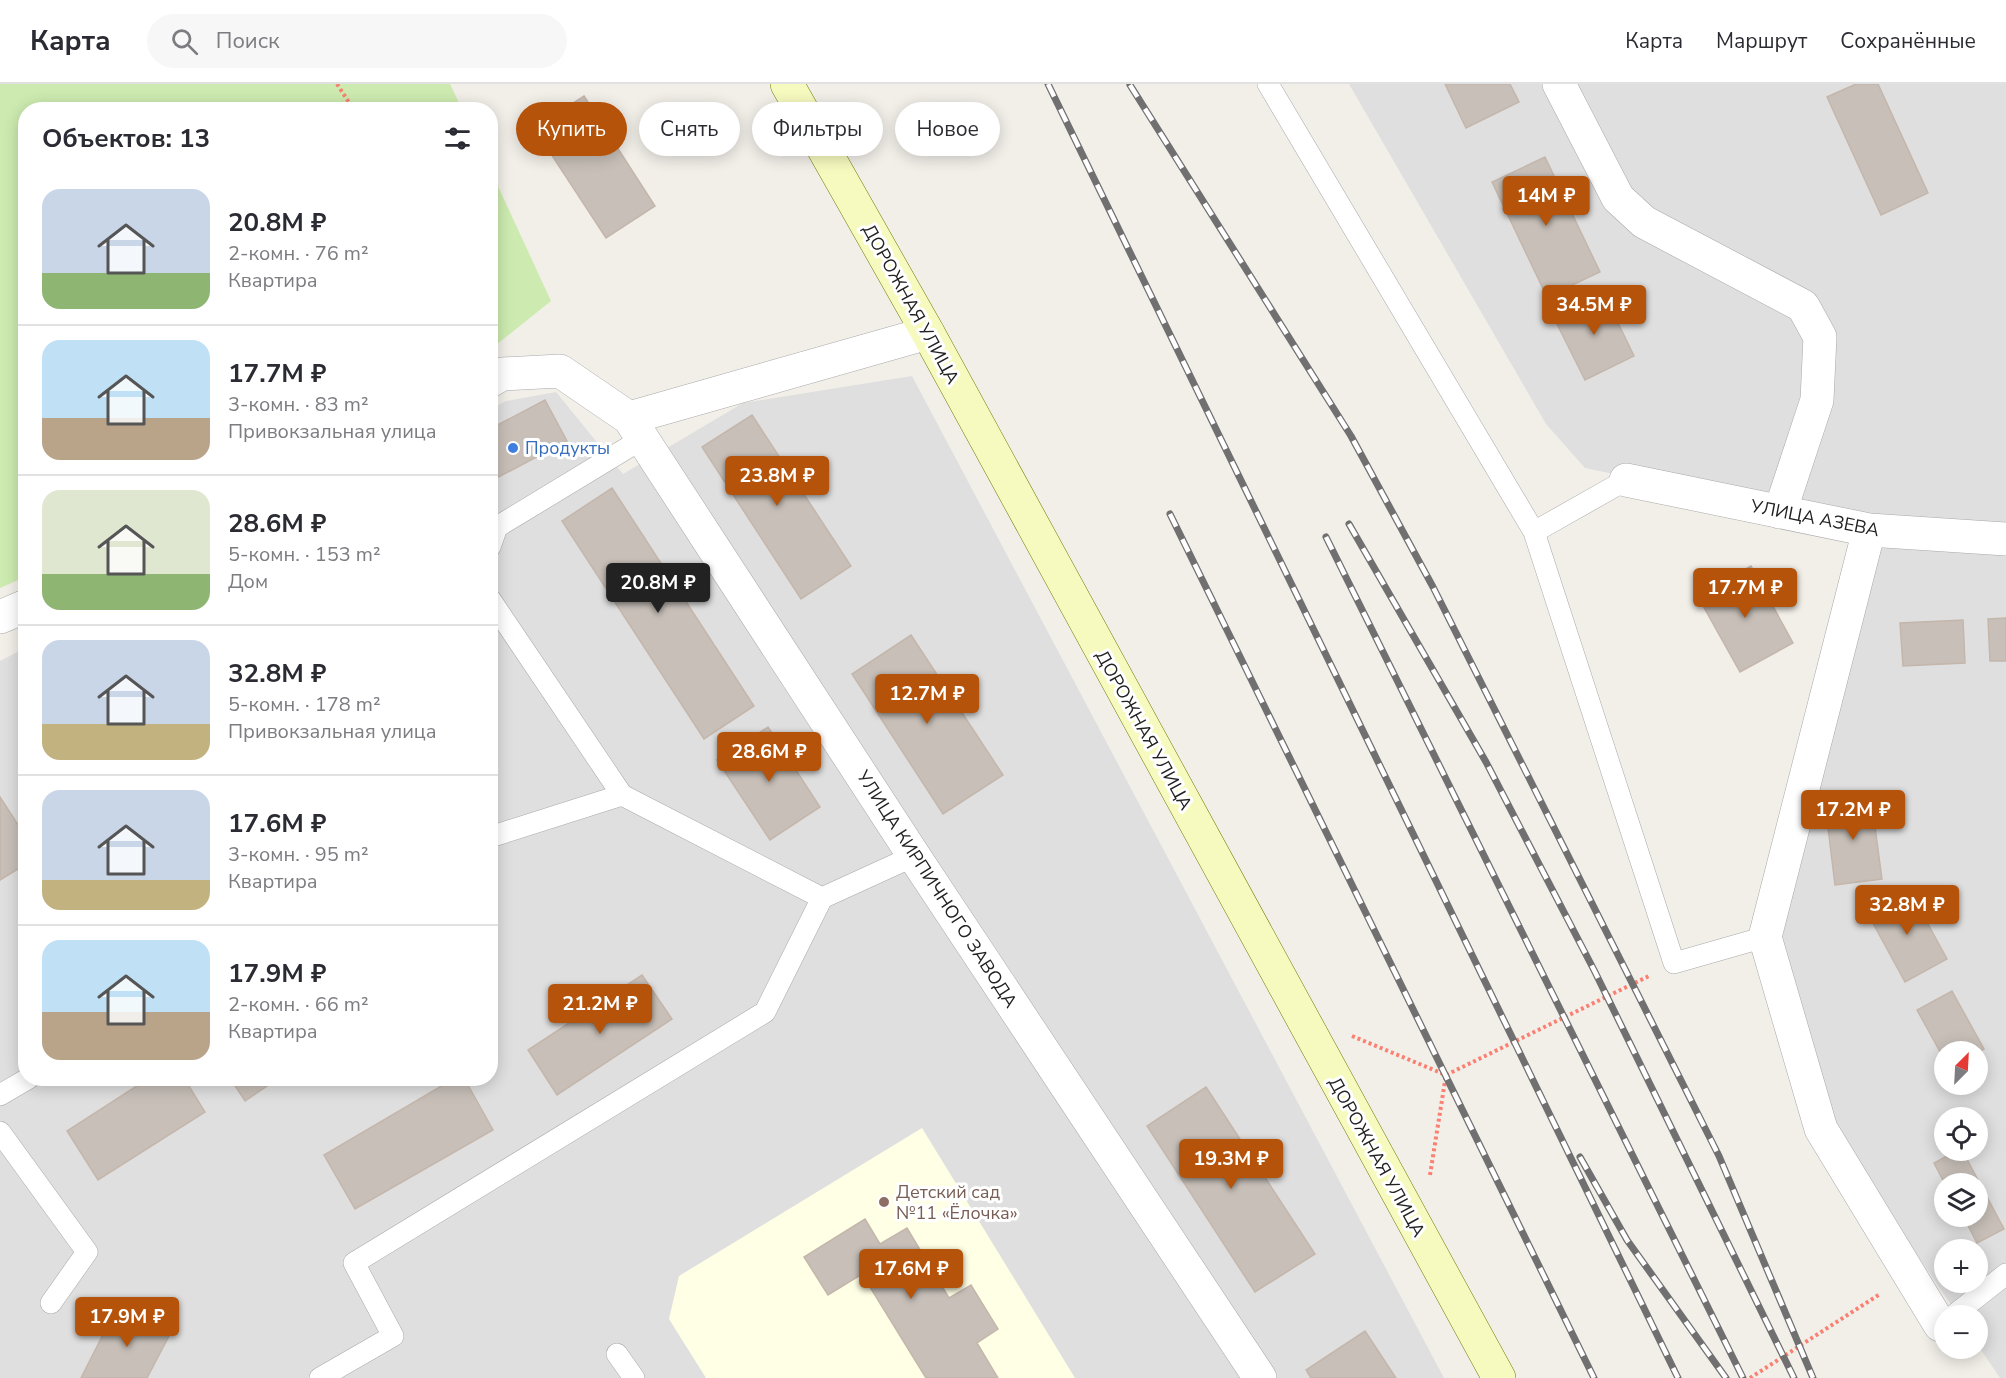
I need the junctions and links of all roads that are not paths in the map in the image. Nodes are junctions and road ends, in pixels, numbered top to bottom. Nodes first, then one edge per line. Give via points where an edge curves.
1 (786, 84) edge
2 (1268, 84) edge
3 (1559, 84) edge
4 (928, 333) junction
5 (498, 376) edge
6 (635, 428) junction
7 (1626, 480) joint
8 (1780, 512) junction
9 (498, 525) edge
10 (1869, 530) junction
11 (1534, 532) junction
12 (2006, 539) edge
13 (18, 609) edge
14 (498, 611) edge
15 (0, 617) edge
16 (622, 795) junction
17 (498, 834) edge
18 (914, 856) junction
19 (822, 898) junction
20 (1765, 937) junction
21 (18, 1084) edge
22 (0, 1095) edge
23 (0, 1132) edge
24 (2006, 1274) edge
25 (51, 1303) dead end
26 (1966, 1305) edge
27 (1934, 1306) edge
28 (617, 1354) dead end
29 (320, 1378) edge
30 (634, 1378) edge
31 (1260, 1378) edge
32 (1499, 1378) edge

1 - 4 street, ДОРОЖНАЯ УЛИЦА
2 - 11 lane
3 - 8 street via 1618,198 1644,222 1803,306 1820,337 1817,400
4 - 6 street
4 - 32 street, ДОРОЖНАЯ УЛИЦА
5 - 6 street via 560,371
6 - 9 lane
6 - 18 street, УЛИЦА КИРПИЧНОГО ЗАВОДА
7 - 8 street, УЛИЦА АЗЕВА
7 - 11 lane
8 - 10 street, УЛИЦА АЗЕВА
10 - 12 street, УЛИЦА АЗЕВА
10 - 20 street
11 - 20 lane via 1674,963
13 - 15 street
14 - 16 lane
16 - 17 lane
16 - 19 lane
18 - 19 lane
18 - 31 street, УЛИЦА КИРПИЧНОГО ЗАВОДА
19 - 29 lane via 765,1012 354,1263 393,1336
20 - 27 street via 1821,1129 1909,1275
21 - 22 lane
23 - 25 lane via 87,1252
24 - 26 lane
28 - 30 lane

